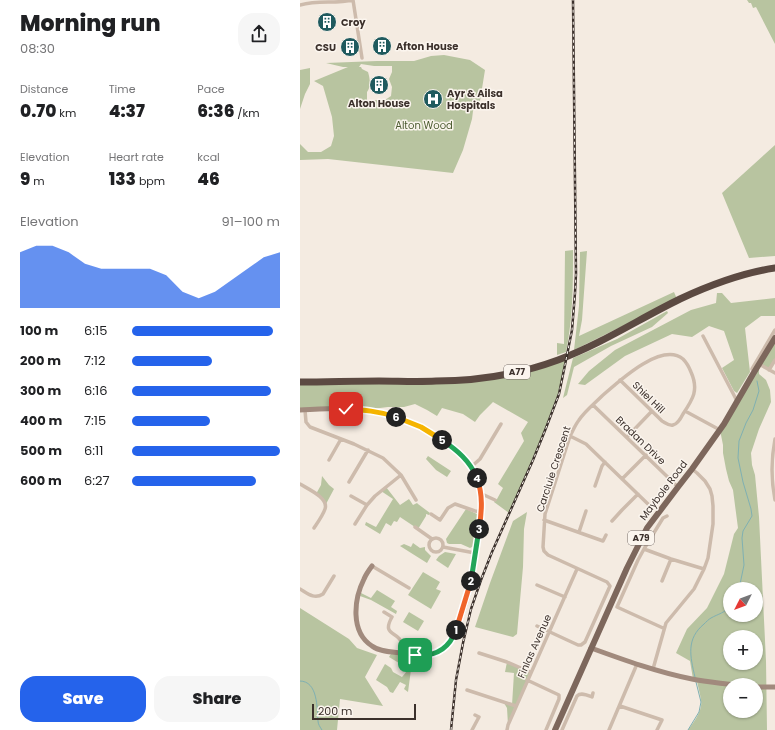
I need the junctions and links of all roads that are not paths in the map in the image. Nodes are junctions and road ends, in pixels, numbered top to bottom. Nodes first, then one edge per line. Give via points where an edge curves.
1 (353, 0) edge
2 (300, 5) edge
3 (362, 58) dead end
4 (775, 268) edge
5 (775, 330) edge
6 (703, 336) dead end
7 (775, 338) edge
8 (775, 360) edge
9 (759, 364) junction
10 (755, 370) junction
11 (769, 370) junction
12 (775, 374) edge
13 (620, 380) junction
14 (300, 382) edge
15 (737, 402) junction
16 (593, 404) junction
17 (302, 410) edge
18 (652, 411) junction
19 (685, 411) junction
20 (501, 424) dead end
21 (720, 430) junction
22 (570, 436) junction
23 (627, 437) junction
24 (341, 439) junction
25 (775, 439) edge
26 (368, 450) junction
27 (646, 455) junction
28 (329, 460) dead end
29 (605, 462) junction
30 (471, 466) junction
31 (692, 469) junction
32 (401, 475) junction
33 (622, 479) junction
34 (348, 482) dead end
35 (300, 484) edge
36 (594, 486) dead end
37 (678, 486) junction
38 (482, 494) junction
39 (638, 494) junction
40 (351, 496) dead end
41 (416, 500) dead end
42 (494, 500) dead end
43 (775, 500) edge
44 (367, 505) junction
45 (649, 505) dead end
46 (482, 512) junction
47 (586, 512) dead end
48 (431, 514) dead end
49 (667, 516) dead end
50 (544, 520) junction
51 (612, 521) dead end
52 (355, 524) dead end
53 (415, 527) dead end
54 (314, 528) dead end
55 (579, 532) junction
56 (606, 535) dead end
57 (432, 539) junction
58 (443, 547) junction
59 (644, 549) junction
60 (476, 553) junction
61 (671, 559) junction
62 (372, 566) joint
63 (577, 569) junction
64 (704, 569) junction
65 (334, 576) dead end
66 (662, 580) dead end
67 (537, 585) dead end
68 (300, 588) edge
69 (409, 588) dead end
70 (565, 597) junction
71 (384, 612) dead end
72 (537, 626) dead end
73 (663, 628) junction
74 (549, 632) junction
75 (591, 648) junction
76 (401, 653) junction
77 (479, 653) dead end
78 (638, 664) junction
79 (653, 669) junction
80 (530, 672) junction
81 (527, 680) junction
82 (723, 684) edge
83 (763, 687) edge
84 (775, 687) edge
85 (466, 690) dead end
86 (593, 693) dead end
87 (516, 706) junction
88 (620, 706) junction
89 (475, 715) dead end
90 (472, 730) edge
91 (507, 730) edge
92 (546, 730) edge
93 (554, 730) edge
94 (562, 730) edge
95 (609, 730) edge
96 (657, 730) edge

1 - 2 street
1 - 3 street
4 - 14 highway, A77 via 716,284 681,299 601,342 558,360 513,373 437,382
5 - 10 street via 752,368
6 - 15 street
7 - 9 main road, Maybole Road / A79
8 - 11 street
9 - 10 main road, Maybole Road / A79
9 - 11 street
10 - 15 main road, Maybole Road / A79
11 - 12 street
13 - 16 street, Carcluie Crescent
13 - 18 street, Shiel Hill
13 - 19 street, Carcluie Crescent via 655,359 669,354 676,355 687,364 694,380 694,394
15 - 21 main road, Maybole Road / A79
16 - 22 street, Carcluie Crescent via 579,419
16 - 23 street, Bradan Drive
17 - 24 street via 310,427
17 - 30 street via 364,410 388,414 421,427 439,438 459,452
18 - 19 street, Shiel Hill via 662,421 672,425 679,421
18 - 23 street
19 - 21 street
20 - 30 street via 480,458
21 - 31 main road, Maybole Road / A79
22 - 29 street via 586,444
22 - 50 street, Carcluie Crescent
23 - 27 street, Bradan Drive
24 - 26 street
24 - 28 street
25 - 43 street via 772,476
26 - 32 street via 383,458
26 - 34 street
27 - 33 street
27 - 37 street, Bradan Drive
29 - 33 street
29 - 36 street
30 - 38 street
31 - 37 main road, Maybole Road / A79
31 - 64 street via 705,481 712,496 713,524
32 - 41 street
32 - 44 street
33 - 39 street
35 - 54 street via 321,497 326,504
37 - 75 main road, Maybole Road / A79 via 647,528
38 - 42 street
38 - 46 street
39 - 45 street
39 - 51 street
40 - 44 street
44 - 52 street
46 - 48 street via 454,504 440,520
46 - 60 street
47 - 55 street
49 - 59 street via 663,518
50 - 55 street
50 - 63 street, Carcluie Crescent via 544,551
53 - 57 street
55 - 56 street via 603,541
57 - 58 street via 440,539
57 - 58 street via 429,544 431,550 439,552
58 - 60 street
59 - 61 street
59 - 73 street via 617,607
60 - 76 street via 472,580 450,643 434,654
61 - 64 street
61 - 66 street
62 - 69 street
62 - 76 street via 364,577 358,593 358,629 364,640 372,646 380,650
63 - 70 street, Finlas Avenue
63 - 74 street via 609,584 606,595 583,644 578,645
64 - 73 street via 694,589
65 - 68 street via 320,596 312,596
67 - 70 street
70 - 74 street, Finlas Avenue
71 - 76 street via 392,618 388,628 400,640
72 - 74 street
73 - 79 street
74 - 80 street, Finlas Avenue
75 - 78 street
75 - 93 main road, Maybole Road / A79
77 - 80 street
78 - 79 street
78 - 88 street
79 - 82 street via 695,680
80 - 81 street, Finlas Avenue
81 - 87 street, Finlas Avenue
81 - 92 street via 559,695
83 - 84 street
85 - 87 street
86 - 94 street via 592,697 582,694 577,696
87 - 91 street, Finlas Avenue
88 - 95 street
88 - 96 street via 662,720
89 - 90 street via 479,717

